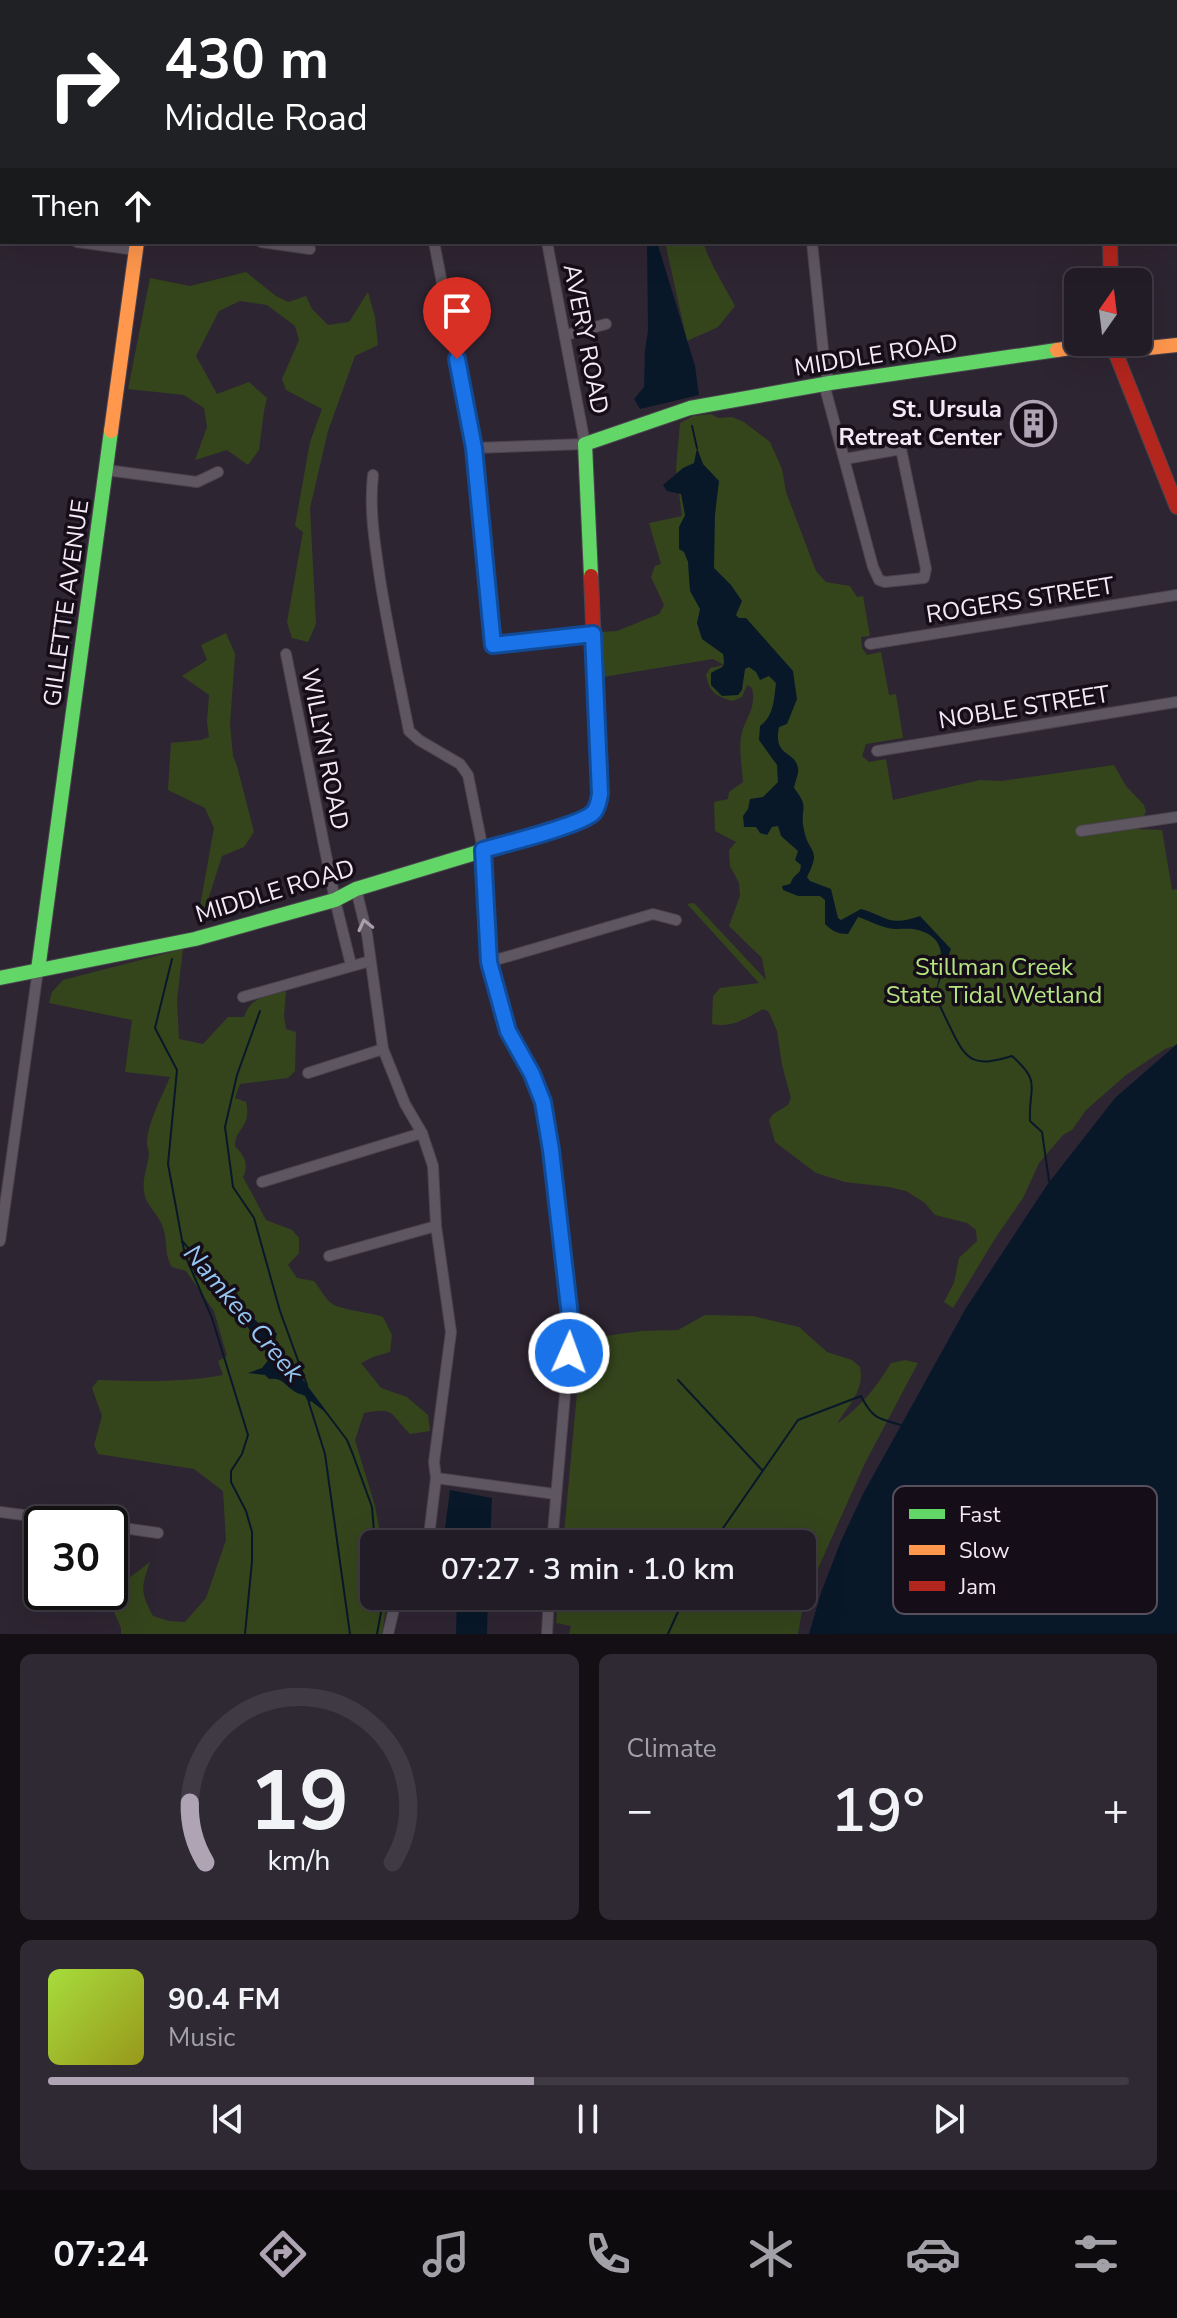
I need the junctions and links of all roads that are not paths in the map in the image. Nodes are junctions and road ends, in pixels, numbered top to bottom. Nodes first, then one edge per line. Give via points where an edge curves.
1 (107, 244) edge
2 (275, 244) edge
3 (434, 244) edge
4 (547, 244) edge
5 (812, 244) edge
6 (1110, 244) edge
7 (137, 246) edge
8 (310, 249) dead end
9 (1111, 268) edge
10 (606, 324) dead end
11 (566, 335) junction
12 (1177, 345) edge
13 (1152, 348) edge
14 (1064, 349) edge
15 (1117, 356) edge
16 (827, 384) junction
17 (585, 444) junction
18 (474, 448) junction
19 (845, 459) junction
20 (106, 470) junction
21 (218, 472) dead end
22 (373, 475) dead end
23 (1177, 507) edge
24 (1177, 595) edge
25 (593, 634) junction
26 (870, 644) dead end
27 (286, 654) dead end
28 (1177, 702) edge
29 (877, 751) dead end
30 (1177, 817) edge
31 (1081, 831) dead end
32 (483, 850) junction
33 (356, 889) junction
34 (335, 900) junction
35 (676, 920) dead end
36 (370, 961) junction
37 (489, 962) junction
38 (351, 965) junction
39 (38, 970) junction
40 (0, 978) edge
41 (243, 997) dead end
42 (383, 1049) junction
43 (308, 1073) dead end
44 (422, 1133) junction
45 (262, 1182) dead end
46 (436, 1226) junction
47 (0, 1241) edge
48 (329, 1256) dead end
49 (436, 1478) junction
50 (555, 1494) junction
51 (0, 1512) edge
52 (24, 1515) edge
53 (128, 1529) edge
54 (430, 1530) edge
55 (553, 1530) edge
56 (158, 1533) dead end
57 (394, 1610) edge
58 (548, 1610) edge
59 (388, 1634) edge
60 (547, 1634) edge

1 - 7 street
2 - 8 street
3 - 18 street
4 - 11 street, AVERY ROAD
5 - 16 street
6 - 9 main road
7 - 20 main road, GILLETTE AVENUE
10 - 11 street
11 - 17 street, AVERY ROAD
12 - 13 main road, MIDDLE ROAD
14 - 16 main road, MIDDLE ROAD
15 - 23 main road
16 - 17 main road, MIDDLE ROAD via 690,408
16 - 19 street
17 - 18 street
17 - 25 main road, MIDDLE ROAD
18 - 25 street via 493,645
19 - 19 street via 879,580 924,578 901,449
20 - 21 street via 197,482
20 - 39 main road, GILLETTE AVENUE
22 - 32 street via 375,545 409,731 460,764 468,775
24 - 26 street, ROGERS STREET
25 - 32 main road, MIDDLE ROAD via 598,804 591,815
27 - 34 street, WILLYN ROAD
28 - 29 street, NOBLE STREET
30 - 31 street
32 - 33 main road, MIDDLE ROAD
32 - 37 street
33 - 34 main road, MIDDLE ROAD
36 -> 33 street
34 - 38 street, WILLYN ROAD
34 - 39 main road, MIDDLE ROAD via 195,939
35 - 37 street via 653,914
36 - 38 street
36 - 42 street
37 - 50 street via 508,1031 543,1102 551,1150 571,1325
38 - 41 street
39 - 40 main road, MIDDLE ROAD
39 - 47 street
42 - 43 street
42 - 44 street
44 - 45 street
44 - 46 street via 433,1166
46 - 48 street
46 - 49 street via 451,1332
49 - 50 street
49 - 54 street
50 - 55 street
51 - 52 street
53 - 56 street
57 - 59 street
58 - 60 street

